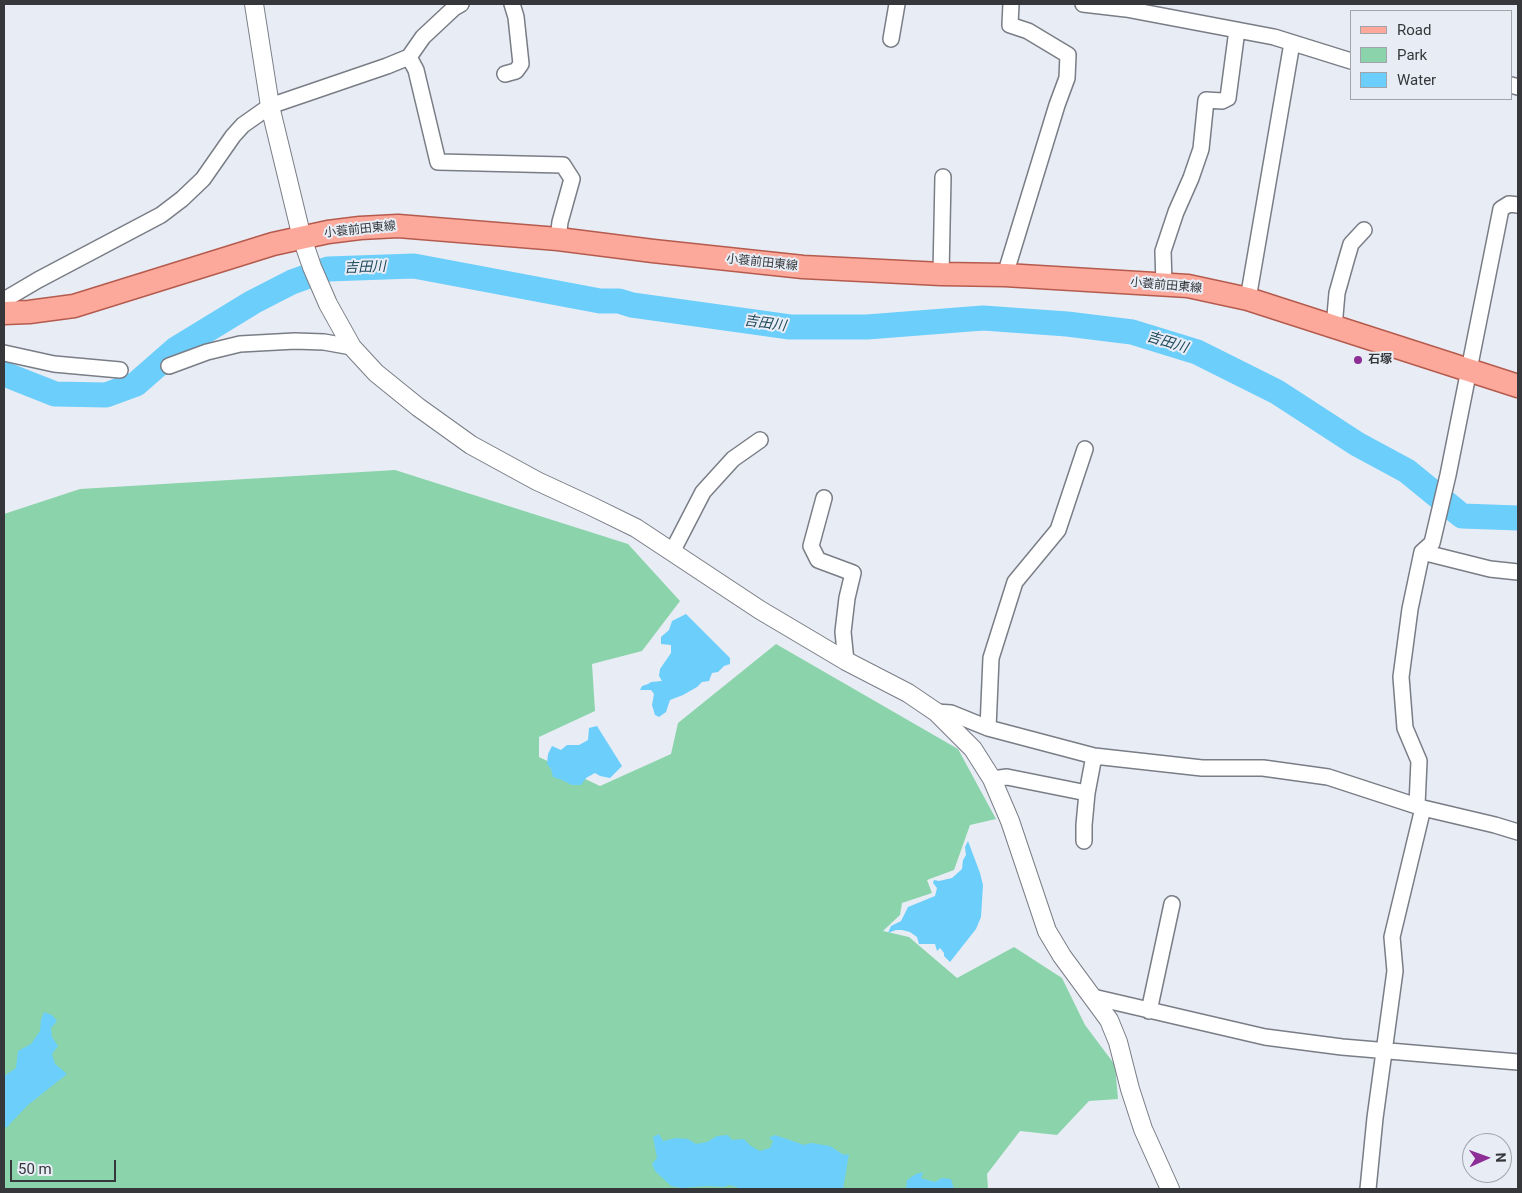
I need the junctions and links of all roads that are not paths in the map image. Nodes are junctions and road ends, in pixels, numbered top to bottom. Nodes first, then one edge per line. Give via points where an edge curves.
1 (254, 4) edge
2 (461, 4) edge
3 (512, 4) edge
4 (897, 4) edge
5 (1011, 4) edge
6 (1082, 4) edge
7 (1126, 6) edge
8 (1237, 30) junction
9 (891, 39) dead end
10 (1292, 43) junction
11 (409, 57) junction
12 (1350, 62) edge
13 (505, 74) dead end
14 (270, 106) junction
15 (943, 177) dead end
16 (1518, 205) edge
17 (1364, 230) dead end
18 (302, 238) junction
19 (558, 239) junction
20 (941, 274) junction
21 (1005, 275) junction
22 (1164, 285) junction
23 (1248, 299) junction
24 (4, 300) edge
25 (4, 312) edge
26 (1334, 326) junction
27 (352, 346) junction
28 (4, 353) edge
29 (169, 366) dead end
30 (120, 370) dead end
31 (1468, 370) junction
32 (1518, 386) edge
33 (760, 440) dead end
34 (1085, 449) dead end
35 (824, 498) dead end
36 (672, 552) junction
37 (1422, 552) junction
38 (1518, 572) edge
39 (846, 661) junction
40 (936, 712) junction
41 (988, 728) junction
42 (1094, 756) junction
43 (992, 779) junction
44 (1087, 794) junction
45 (1420, 807) junction
46 (1518, 832) edge
47 (1084, 841) dead end
48 (1172, 904) dead end
49 (1093, 997) junction
50 (1149, 1010) junction
51 (1383, 1051) junction
52 (1518, 1062) edge
53 (1170, 1189) edge
54 (1368, 1189) edge

1 - 14 street
2 - 11 street via 423,37
3 - 13 street via 520,64 516,71
4 - 9 street
5 - 21 street via 1010,26 1028,31 1068,55 1068,62 1067,78
6 - 7 street
7 - 8 street
8 - 10 street
8 - 22 street via 1228,98 1206,100 1201,149 1163,251
10 - 12 street
10 - 23 street
11 - 14 street
11 - 19 street via 416,70 438,162 563,165 572,179
14 - 18 street
14 - 24 street via 243,125 203,179 161,215
15 - 20 street
16 - 31 street via 1509,204 1502,209
17 - 26 street via 1351,244 1337,293
18 - 19 main road, 小蓑前田東線 via 360,228 398,226
18 - 25 main road, 小蓑前田東線 via 272,244 74,306
18 - 27 street via 328,304
19 - 20 main road, 小蓑前田東線 via 803,267
20 - 21 main road, 小蓑前田東線
21 - 22 main road, 小蓑前田東線
22 - 23 main road, 小蓑前田東線 via 1188,286
23 - 26 main road, 小蓑前田東線
26 - 31 main road, 小蓑前田東線
27 - 29 street via 296,341 240,344
27 - 36 street via 376,373 471,444 536,482 636,528
28 - 30 street via 54,364
31 - 32 main road, 小蓑前田東線
31 - 37 street via 1432,543
33 - 36 street via 733,459 703,492
34 - 41 street via 1058,530 1015,582 991,658
35 - 39 street via 812,546 818,560 853,573 843,632
36 - 39 street
37 - 38 street via 1490,569
37 - 45 street via 1401,677 1405,728 1419,761
39 - 40 street via 908,693
40 - 41 street via 951,713
40 - 43 street via 972,749
41 - 42 street
42 - 44 street
42 - 45 street via 1202,768 1263,768 1328,777
43 - 44 street via 1007,778
43 - 49 street via 1010,821 1047,931
44 - 47 street
45 - 46 street
45 - 51 street via 1392,937 1395,971
48 - 50 street
49 - 50 street
49 - 53 street via 1109,1020 1118,1042 1143,1129
50 - 51 street via 1265,1037
51 - 52 street
51 - 54 street

